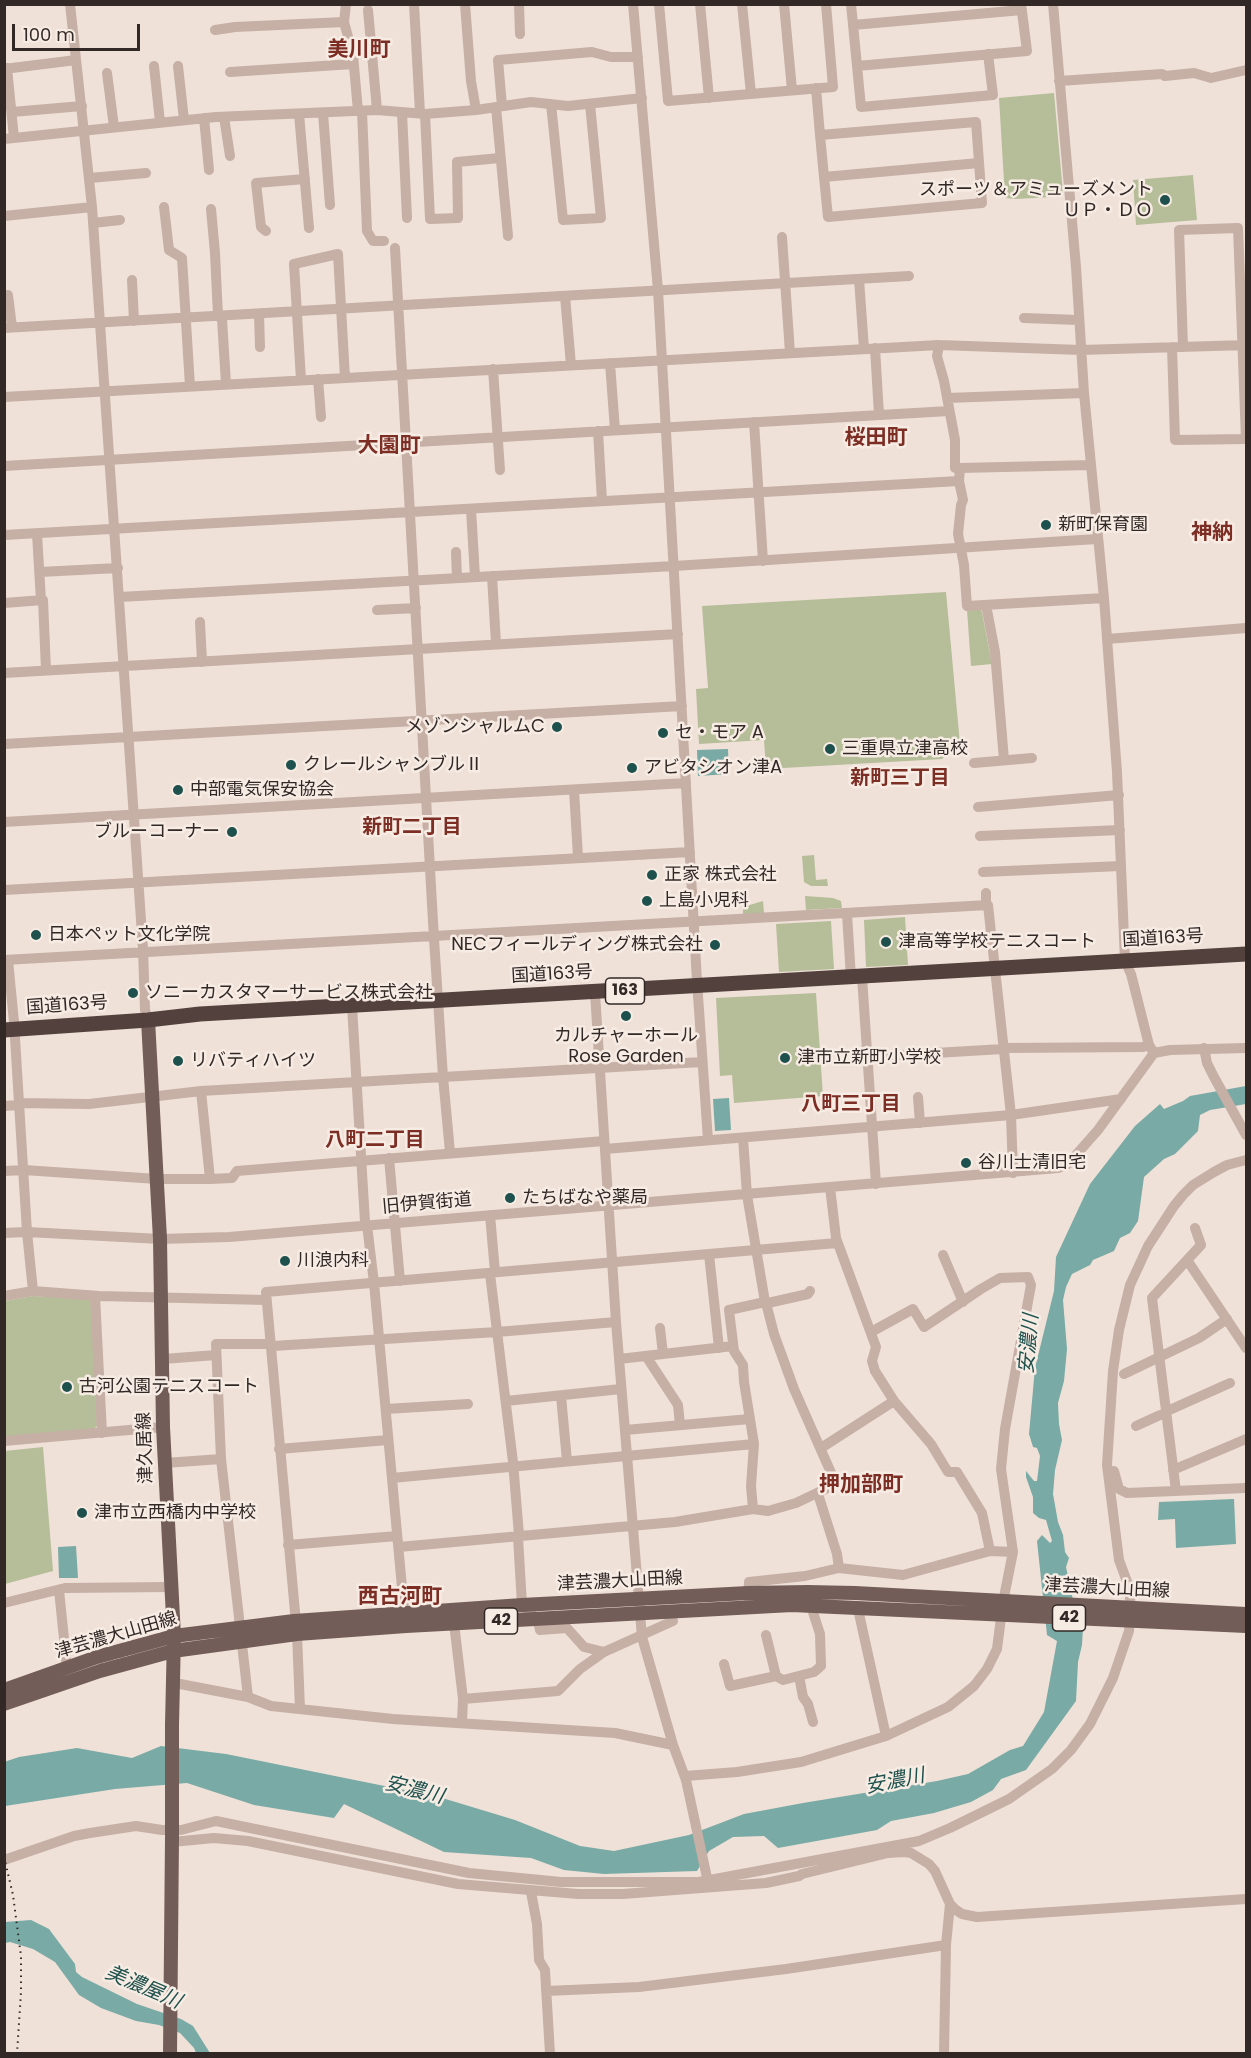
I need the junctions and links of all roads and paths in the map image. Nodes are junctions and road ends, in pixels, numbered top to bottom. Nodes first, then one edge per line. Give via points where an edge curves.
1 (70, 4) edge
2 (346, 4) edge
3 (414, 4) edge
4 (465, 4) edge
5 (519, 4) edge
6 (633, 4) edge
7 (659, 4) edge
8 (700, 4) edge
9 (742, 4) edge
10 (784, 4) edge
11 (826, 4) edge
12 (851, 4) edge
13 (1053, 4) edge
14 (1021, 8) edge
15 (368, 10) dead end
16 (344, 22) junction
17 (853, 25) junction
18 (215, 30) dead end
19 (520, 34) dead end
20 (988, 54) junction
21 (638, 57) junction
22 (76, 60) junction
23 (353, 64) junction
24 (154, 66) dead end
25 (178, 66) dead end
26 (857, 66) junction
27 (6, 68) edge
28 (1246, 70) edge
29 (230, 72) dead end
30 (107, 73) dead end
31 (1059, 81) junction
32 (816, 88) junction
33 (792, 90) junction
34 (751, 94) junction
35 (642, 98) junction
36 (709, 98) junction
37 (551, 104) junction
38 (590, 104) junction
39 (82, 106) junction
40 (499, 107) junction
41 (377, 110) junction
42 (476, 110) junction
43 (360, 111) junction
44 (12, 112) junction
45 (323, 113) junction
46 (402, 113) junction
47 (299, 114) junction
48 (423, 114) junction
49 (224, 117) junction
50 (204, 118) junction
51 (184, 120) junction
52 (160, 123) junction
53 (114, 127) junction
54 (85, 130) junction
55 (820, 135) junction
56 (9, 138) edge
57 (230, 156) dead end
58 (501, 158) junction
59 (979, 163) junction
60 (209, 170) dead end
61 (146, 173) dead end
62 (824, 177) junction
63 (90, 178) junction
64 (305, 179) junction
65 (330, 205) dead end
66 (92, 207) junction
67 (164, 207) dead end
68 (211, 209) dead end
69 (4, 216) edge
70 (407, 218) dead end
71 (120, 220) dead end
72 (93, 223) junction
73 (309, 228) dead end
74 (266, 231) dead end
75 (508, 236) dead end
76 (782, 237) dead end
77 (384, 241) dead end
78 (395, 248) dead end
79 (909, 276) dead end
80 (859, 279) junction
81 (132, 280) dead end
82 (785, 283) junction
83 (658, 291) junction
84 (8, 295) dead end
85 (565, 296) junction
86 (398, 305) junction
87 (341, 309) junction
88 (297, 311) junction
89 (258, 314) junction
90 (218, 316) junction
91 (185, 318) junction
92 (1024, 318) dead end
93 (1079, 320) junction
94 (134, 321) junction
95 (101, 322) junction
96 (8, 328) edge
97 (939, 345) junction
98 (1244, 345) edge
99 (1178, 346) junction
100 (260, 347) dead end
101 (870, 349) junction
102 (1081, 350) junction
103 (790, 353) junction
104 (661, 360) junction
105 (610, 363) junction
106 (571, 365) junction
107 (493, 369) junction
108 (402, 375) junction
109 (345, 378) junction
110 (318, 379) junction
111 (301, 380) junction
112 (226, 384) junction
113 (190, 386) junction
114 (106, 391) junction
115 (1084, 393) junction
116 (4, 397) edge
117 (947, 398) junction
118 (949, 411) junction
119 (879, 415) junction
120 (321, 417) dead end
121 (754, 422) junction
122 (665, 427) junction
123 (615, 430) junction
124 (598, 431) junction
125 (498, 437) junction
126 (1246, 439) edge
127 (406, 442) junction
128 (110, 459) junction
129 (4, 465) edge
130 (1091, 465) junction
131 (960, 468) junction
132 (500, 471) dead end
133 (959, 481) junction
134 (758, 492) junction
135 (670, 497) junction
136 (602, 501) junction
137 (471, 509) junction
138 (411, 512) junction
139 (115, 529) junction
140 (37, 534) junction
141 (4, 536) edge
142 (1097, 539) junction
143 (962, 547) junction
144 (456, 552) dead end
145 (763, 561) junction
146 (674, 566) junction
147 (117, 568) junction
148 (40, 572) junction
149 (492, 576) junction
150 (476, 577) junction
151 (458, 578) junction
152 (414, 580) junction
153 (120, 597) junction
154 (1104, 598) junction
155 (41, 601) junction
156 (4, 603) edge
157 (986, 605) junction
158 (416, 608) junction
159 (377, 610) dead end
160 (200, 622) dead end
161 (1246, 628) edge
162 (678, 634) junction
163 (1107, 639) junction
164 (496, 644) junction
165 (418, 649) junction
166 (202, 662) junction
167 (124, 666) junction
168 (46, 670) junction
169 (4, 673) edge
170 (682, 706) junction
171 (423, 722) junction
172 (129, 737) junction
173 (4, 744) edge
174 (1032, 758) dead end
175 (1004, 760) junction
176 (974, 763) dead end
177 (686, 783) junction
178 (574, 790) junction
179 (1119, 795) junction
180 (427, 798) junction
181 (978, 807) dead end
182 (134, 814) junction
183 (4, 822) edge
184 (1120, 830) junction
185 (980, 836) dead end
186 (690, 852) junction
187 (578, 857) junction
188 (431, 866) junction
189 (1121, 866) junction
190 (983, 872) dead end
191 (139, 882) junction
192 (4, 890) edge
193 (986, 893) dead end
194 (986, 905) junction
195 (847, 914) junction
196 (695, 922) junction
197 (435, 935) junction
198 (143, 952) junction
199 (1246, 954) edge
200 (6, 960) edge
201 (1125, 961) junction
202 (996, 969) junction
203 (857, 978) junction
204 (697, 986) junction
205 (595, 993) junction
206 (438, 1000) junction
207 (352, 1006) junction
208 (148, 1020) junction
209 (9, 1029) edge
210 (1003, 1048) junction
211 (1204, 1048) junction
212 (1246, 1048) edge
213 (1151, 1049) junction
214 (867, 1056) junction
215 (702, 1062) junction
216 (600, 1068) junction
217 (443, 1077) junction
218 (356, 1082) junction
219 (201, 1091) junction
220 (153, 1096) junction
221 (918, 1097) dead end
222 (1121, 1100) junction
223 (19, 1104) junction
224 (4, 1106) edge
225 (1011, 1115) junction
226 (920, 1123) junction
227 (872, 1126) junction
228 (1246, 1135) edge
229 (743, 1138) junction
230 (708, 1140) junction
231 (605, 1145) junction
232 (450, 1152) junction
233 (389, 1158) junction
234 (361, 1160) junction
235 (1246, 1160) edge
236 (24, 1170) junction
237 (4, 1171) edge
238 (1013, 1173) junction
239 (157, 1179) junction
240 (210, 1179) junction
241 (876, 1184) junction
242 (830, 1187) junction
243 (747, 1195) junction
244 (609, 1206) junction
245 (490, 1215) junction
246 (395, 1223) junction
247 (367, 1226) junction
248 (1195, 1228) dead end
249 (27, 1232) junction
250 (4, 1233) edge
251 (160, 1239) junction
252 (837, 1243) junction
253 (756, 1250) junction
254 (709, 1254) junction
255 (943, 1256) dead end
256 (1187, 1260) junction
257 (612, 1262) junction
258 (492, 1273) junction
259 (400, 1281) junction
260 (374, 1283) junction
261 (33, 1291) junction
262 (810, 1291) dead end
263 (4, 1296) edge
264 (95, 1296) junction
265 (160, 1298) junction
266 (266, 1300) junction
267 (766, 1302) junction
268 (963, 1302) junction
269 (1227, 1319) junction
270 (616, 1322) junction
271 (660, 1328) dead end
272 (497, 1332) junction
273 (871, 1332) junction
274 (379, 1339) junction
275 (270, 1344) junction
276 (733, 1346) junction
277 (719, 1348) junction
278 (1246, 1348) edge
279 (663, 1354) junction
280 (216, 1355) junction
281 (646, 1356) junction
282 (1159, 1357) junction
283 (163, 1359) junction
284 (619, 1359) junction
285 (1124, 1374) dead end
286 (1230, 1383) dead end
287 (621, 1389) junction
288 (561, 1396) junction
289 (506, 1401) junction
290 (894, 1401) junction
291 (468, 1404) dead end
292 (386, 1409) junction
293 (1166, 1414) junction
294 (750, 1419) junction
295 (680, 1425) junction
296 (1136, 1426) dead end
297 (163, 1428) junction
298 (625, 1430) junction
299 (102, 1433) junction
300 (1246, 1439) edge
301 (388, 1440) junction
302 (4, 1441) edge
303 (754, 1444) junction
304 (821, 1448) junction
305 (279, 1449) junction
306 (1107, 1454) junction
307 (627, 1456) junction
308 (221, 1459) junction
309 (567, 1461) junction
310 (165, 1463) junction
311 (513, 1466) junction
312 (1173, 1470) junction
313 (392, 1478) junction
314 (1246, 1488) edge
315 (1176, 1491) junction
316 (818, 1494) junction
317 (753, 1509) junction
318 (633, 1526) junction
319 (518, 1536) junction
320 (398, 1542) junction
321 (288, 1545) junction
322 (990, 1551) junction
323 (1013, 1552) junction
324 (839, 1568) junction
325 (170, 1587) junction
326 (59, 1590) junction
327 (748, 1593) junction
328 (4, 1603) edge
329 (522, 1605) junction
330 (639, 1606) junction
331 (811, 1606) junction
332 (748, 1607) junction
333 (858, 1609) junction
334 (1005, 1609) junction
335 (1246, 1614) edge
336 (1130, 1615) junction
337 (405, 1619) junction
338 (537, 1619) junction
339 (673, 1621) dead end
340 (454, 1623) junction
341 (1246, 1626) edge
342 (296, 1628) junction
343 (241, 1633) junction
344 (642, 1635) junction
345 (766, 1635) dead end
346 (174, 1636) junction
347 (173, 1651) junction
348 (604, 1652) junction
349 (724, 1664) dead end
350 (67, 1668) junction
351 (776, 1676) junction
352 (799, 1676) junction
353 (180, 1684) dead end
354 (4, 1690) edge
355 (248, 1697) junction
356 (464, 1699) junction
357 (4, 1704) edge
358 (300, 1709) junction
359 (462, 1722) junction
360 (813, 1722) dead end
361 (886, 1736) junction
362 (673, 1745) junction
363 (685, 1778) junction
364 (172, 1840) junction
365 (4, 1860) edge
366 (709, 1887) junction
367 (531, 1892) junction
368 (1246, 1899) edge
369 (950, 1905) junction
370 (946, 1944) junction
371 (546, 1990) junction
372 (170, 2054) edge
373 (550, 2054) edge
374 (944, 2054) edge

1 - 22 street
2 - 16 street
3 - 48 street
4 - 42 street
5 - 19 street
6 - 21 street
7 - 36 street via 668,101
8 - 36 street
9 - 34 street
10 - 33 street
11 - 32 street via 833,87
12 - 17 street
13 - 31 street
14 - 17 street
14 - 20 street via 1027,51
15 - 41 street
16 - 18 street
16 - 23 street
17 - 26 street
20 - 26 street
20 - 26 street via 993,94 861,107
21 - 35 street
21 - 40 street via 592,52 498,60
22 - 27 street
22 - 39 street
23 - 29 street
23 - 43 street
24 - 52 street
25 - 51 street
27 - 44 street
28 - 31 street via 1211,78 1194,73
30 - 53 street
31 - 93 street
32 - 33 street
32 - 55 street
33 - 34 street
34 - 36 street
35 - 38 street
35 - 83 street
37 - 38 street
37 - 38 street via 563,220 601,218
37 - 40 street via 531,102
39 - 44 street
39 - 54 street
40 - 42 street
40 - 58 street
41 - 43 street
41 - 46 street
42 - 48 street
43 - 45 street
43 - 77 street via 367,231 373,241
44 - 56 street
45 - 47 street
45 - 65 street
46 - 48 street
46 - 70 street
47 - 49 street
47 - 64 street
48 - 58 street via 430,219 458,218 457,162
49 - 50 street
49 - 57 street
50 - 51 street
50 - 60 street
51 - 52 street
52 - 53 street
53 - 54 street
54 - 56 street
54 - 63 street
55 - 59 street via 976,122
55 - 62 street
58 - 75 street
59 - 62 street
59 - 62 street via 982,203 828,217
61 - 63 street
63 - 66 street
64 - 73 street
64 - 74 street via 256,183 261,227
66 - 69 street
66 - 72 street
67 - 91 street via 170,250 182,258
68 - 90 street
71 - 72 street
72 - 95 street
76 - 82 street
78 - 86 street
79 - 80 street
80 - 82 street
80 - 101 street
81 - 94 street
82 - 83 street
82 - 103 street
83 - 85 street
83 - 104 street
84 - 96 street
85 - 86 street
85 - 106 street
86 - 87 street
86 - 108 street
87 - 88 street
87 - 88 street via 338,254 294,264
87 - 109 street
88 - 89 street
88 - 111 street
89 - 90 street
89 - 100 street
90 - 91 street
90 - 112 street via 222,319
91 - 94 street
91 - 113 street
92 - 93 street
93 - 102 street
94 - 95 street
95 - 96 street
95 - 114 street
97 - 101 street
97 - 102 street
97 - 117 street via 937,356
98 - 99 street
98 - 99 street via 1238,228 1179,230
98 - 126 street
99 - 102 street
99 - 126 street via 1175,440
101 - 103 street
101 - 119 street
102 - 115 street
103 - 104 street
104 - 105 street
104 - 122 street
105 - 106 street
105 - 123 street
106 - 107 street
107 - 108 street
107 - 125 street
108 - 109 street
108 - 127 street
109 - 110 street
110 - 111 street
110 - 120 street
111 - 112 street
112 - 113 street
113 - 114 street
114 - 116 street
114 - 128 street
115 - 117 street
115 - 130 street
117 - 118 street
118 - 119 street
118 - 131 street via 955,468
119 - 121 street
121 - 122 street
121 - 134 street
122 - 123 street
122 - 135 street
123 - 124 street
124 - 125 street
124 - 136 street
125 - 127 street
125 - 132 street
127 - 128 street
127 - 138 street
128 - 129 street
128 - 139 street
130 - 131 street
130 - 142 street
131 - 133 street
133 - 134 street
133 - 143 street via 963,500 958,530
134 - 135 street
134 - 145 street
135 - 136 street
135 - 146 street
136 - 137 street
137 - 138 street
137 - 150 street
138 - 139 street
138 - 152 street
139 - 140 street
139 - 147 street
140 - 141 street
140 - 148 street
142 - 143 street
142 - 154 street
143 - 145 street
143 - 157 street via 967,606
144 - 151 street
145 - 146 street
146 - 149 street
146 - 162 street
147 - 148 street
147 - 153 street
148 - 155 street
149 - 150 street
149 - 164 street
150 - 151 street
151 - 152 street
152 - 153 street
152 - 158 street
153 - 167 street
154 - 157 street
154 - 163 street
155 - 156 street
155 - 168 street via 44,600
157 - 175 street via 995,652
158 - 159 street
158 - 165 street
160 - 166 street
161 - 163 street
162 - 164 street
162 - 170 street
163 - 179 street
164 - 165 street
165 - 166 street
165 - 171 street
166 - 167 street
167 - 168 street
167 - 172 street
168 - 169 street
170 - 171 street
170 - 177 street
171 - 172 street
171 - 180 street
172 - 173 street
172 - 182 street
174 - 175 street
175 - 176 street
177 - 178 street
177 - 186 street
178 - 180 street
178 - 187 street
179 - 181 street
179 - 184 street
180 - 182 street
180 - 188 street
182 - 183 street
182 - 191 street
184 - 185 street
184 - 189 street
186 - 187 street
186 - 196 street
187 - 188 street
188 - 191 street
188 - 197 street
189 - 190 street
189 - 201 street
191 - 192 street
191 - 198 street
193 - 194 street
194 - 195 street
194 - 202 street
195 - 196 street
195 - 203 street
196 - 197 street
196 - 204 street
197 - 198 street
197 - 206 street
198 - 200 street
198 - 208 street
199 - 201 highway, 国道163号 / 163
200 - 209 street
201 - 202 highway, 国道163号 / 163
201 - 213 street
202 - 203 highway, 国道163号 / 163
202 - 210 street
203 - 204 highway, 国道163号 / 163
203 - 214 street
204 - 205 highway, 国道163号 / 163
204 - 215 street
205 - 206 highway, 国道163号 / 163
205 - 216 street
206 - 207 highway, 国道163号 / 163
206 - 217 street
207 - 208 highway, 国道163号 / 163
207 - 218 street
208 - 209 highway, 国道163号 / 163
208 - 220 main road, 津久居線
209 - 223 street
210 - 213 street
210 - 214 street
210 - 225 street
211 - 212 street
211 - 213 street
211 - 228 street via 1207,1063
213 - 222 street, 旧伊賀街道
214 - 227 street
215 - 216 street
215 - 230 street
216 - 217 street
216 - 231 street
217 - 218 street
217 - 232 street
218 - 219 street
218 - 234 street
219 - 220 street
219 - 240 street
220 - 223 street via 89,1104
220 - 239 main road, 津久居線
221 - 226 street
222 - 225 street
222 - 238 street, 旧伊賀街道 via 1064,1166
223 - 224 street
223 - 236 street
225 - 226 street
225 - 238 street
226 - 227 street
227 - 229 street
227 - 241 street
229 - 230 street
229 - 243 street
230 - 231 street
231 - 232 street
231 - 244 street
232 - 233 street
233 - 234 street
233 - 246 street
234 - 240 street via 237,1171 232,1178
234 - 247 street
235 - 306 street via 1201,1179 1183,1195 1162,1222 1135,1271 1119,1330
236 - 237 street
236 - 239 street
236 - 249 street
238 - 241 street, 旧伊賀街道
239 - 240 street
239 - 251 main road, 津久居線
241 - 242 street, 旧伊賀街道
242 - 243 street, 旧伊賀街道
242 - 252 street
243 - 244 street, 旧伊賀街道
243 - 253 street
244 - 245 street, 旧伊賀街道
244 - 257 street
245 - 246 street, 旧伊賀街道
245 - 258 street
246 - 247 street, 旧伊賀街道
246 - 259 street
247 - 251 street, 旧伊賀街道
247 - 260 street
248 - 256 street via 1201,1245
249 - 250 street, 旧伊賀街道
249 - 251 street, 旧伊賀街道
249 - 261 street
251 - 265 main road, 津久居線
252 - 253 street
252 - 273 street
253 - 254 street
253 - 267 street
254 - 257 street
254 - 277 street
255 - 268 street
256 - 269 street
256 - 282 street via 1152,1298
257 - 258 street
257 - 270 street
258 - 259 street
258 - 272 street
259 - 260 street
260 - 266 street via 266,1292
260 - 274 street
261 - 263 street
261 - 264 street
262 - 267 street
264 - 265 street
264 - 299 street
265 - 266 street
265 - 283 main road, 津久居線
266 - 275 street
267 - 276 street via 729,1310
267 - 304 street via 794,1389
268 - 273 street via 924,1327 913,1310
268 - 323 street via 1000,1278 1028,1277 1031,1286 1001,1469
269 - 278 street
269 - 282 street
270 - 272 street
270 - 284 street
271 - 279 street
272 - 274 street
272 - 289 street
273 - 290 street via 876,1347 872,1361 875,1371
274 - 275 street
274 - 292 street
275 - 280 street via 216,1344
275 - 305 street
276 - 277 street
276 - 294 street via 743,1365
277 - 279 street
279 - 281 street
280 - 283 street
280 - 308 street
281 - 284 street
281 - 295 street via 678,1405
282 - 285 street
282 - 293 street
283 - 297 main road, 津久居線
284 - 287 street
286 - 293 street
287 - 288 street
287 - 298 street
288 - 289 street
288 - 309 street
289 - 311 street
290 - 304 street
290 - 322 street via 931,1444 948,1472 957,1472 982,1513
291 - 292 street
292 - 301 street
293 - 296 street
293 - 312 street
294 - 295 street
294 - 303 street
295 - 298 street
297 - 299 street
297 - 310 main road, 津久居線
298 - 307 street
299 - 302 street
300 - 312 street
301 - 305 street
301 - 313 street
303 - 307 street
303 - 317 street
304 - 316 street via 836,1484
305 - 321 street
306 - 315 street via 1119,1489 1127,1493
306 - 336 street via 1117,1549 1129,1587
307 - 309 street
307 - 318 street
308 - 310 street
308 - 343 street
309 - 311 street
310 - 325 main road, 津久居線
311 - 313 street
311 - 319 street
312 - 315 street
313 - 320 street
314 - 315 street
316 - 317 street via 768,1511
316 - 324 street
317 - 318 street
318 - 319 street
318 - 330 street
319 - 320 street
319 - 329 street
320 - 321 street
320 - 337 street
321 - 342 street
322 - 323 street
322 - 324 street via 903,1575
323 - 334 street
324 - 327 street via 749,1582
325 - 326 street
325 - 346 main road, 津久居線
326 - 328 street
326 - 350 street
327 - 330 main road, 津芸濃大山田線 / 42
327 - 332 street
327 - 334 main road, 津芸濃大山田線 / 42 via 855,1593
329 - 330 main road, 津芸濃大山田線 / 42
329 - 337 main road, 津芸濃大山田線 / 42
329 - 338 street
330 - 332 main road, 津芸濃大山田線 / 42
330 - 338 main road, 津芸濃大山田線 / 42
330 - 344 street
331 - 332 main road, 津芸濃大山田線 / 42
331 - 333 main road, 津芸濃大山田線 / 42
331 - 352 street via 820,1635 821,1666
333 - 334 main road, 津芸濃大山田線 / 42
333 - 361 street
334 - 336 main road, 津芸濃大山田線 / 42
334 - 361 street via 998,1649 974,1686 948,1707
335 - 336 main road, 津芸濃大山田線 / 42
336 - 341 main road, 津芸濃大山田線 / 42
336 - 365 street via 1120,1659 1105,1696 1090,1724 1058,1762 1009,1799 910,1843 706,1881 561,1882 440,1868 216,1821 181,1830 136,1826 82,1834
337 - 340 main road, 津芸濃大山田線 / 42
337 - 342 main road, 津芸濃大山田線 / 42
338 - 340 main road, 津芸濃大山田線 / 42
338 - 348 street via 540,1630 567,1629 584,1647
339 - 344 street
340 - 356 street
342 - 343 main road, 津芸濃大山田線 / 42
342 - 358 street
343 - 346 main road, 津芸濃大山田線 / 42
343 - 347 main road, 津芸濃大山田線 / 42
343 - 355 street
344 - 348 street
344 - 362 street
345 - 351 street
346 - 347 main road, 津久居線
346 - 350 main road, 津芸濃大山田線 / 42
347 - 357 main road, 津芸濃大山田線 / 42
347 - 364 main road, 津久居線, bridge
348 - 356 street via 558,1691
349 - 351 street via 730,1686
350 - 354 main road, 津芸濃大山田線 / 42
351 - 352 street via 783,1680
352 - 360 street
353 - 355 street
355 - 358 street via 271,1706
356 - 359 street
358 - 359 street
359 - 362 street via 615,1733
361 - 363 street via 801,1762
362 - 363 street
363 - 366 street, bridge
364 - 367 street via 248,1841 458,1884
364 - 372 main road, 津久居線
366 - 367 street via 623,1894
366 - 369 street via 766,1883 904,1852 930,1864
367 - 371 street
368 - 369 street via 978,1917 962,1914
369 - 370 street
370 - 371 street via 639,1987
370 - 374 street
371 - 373 street

